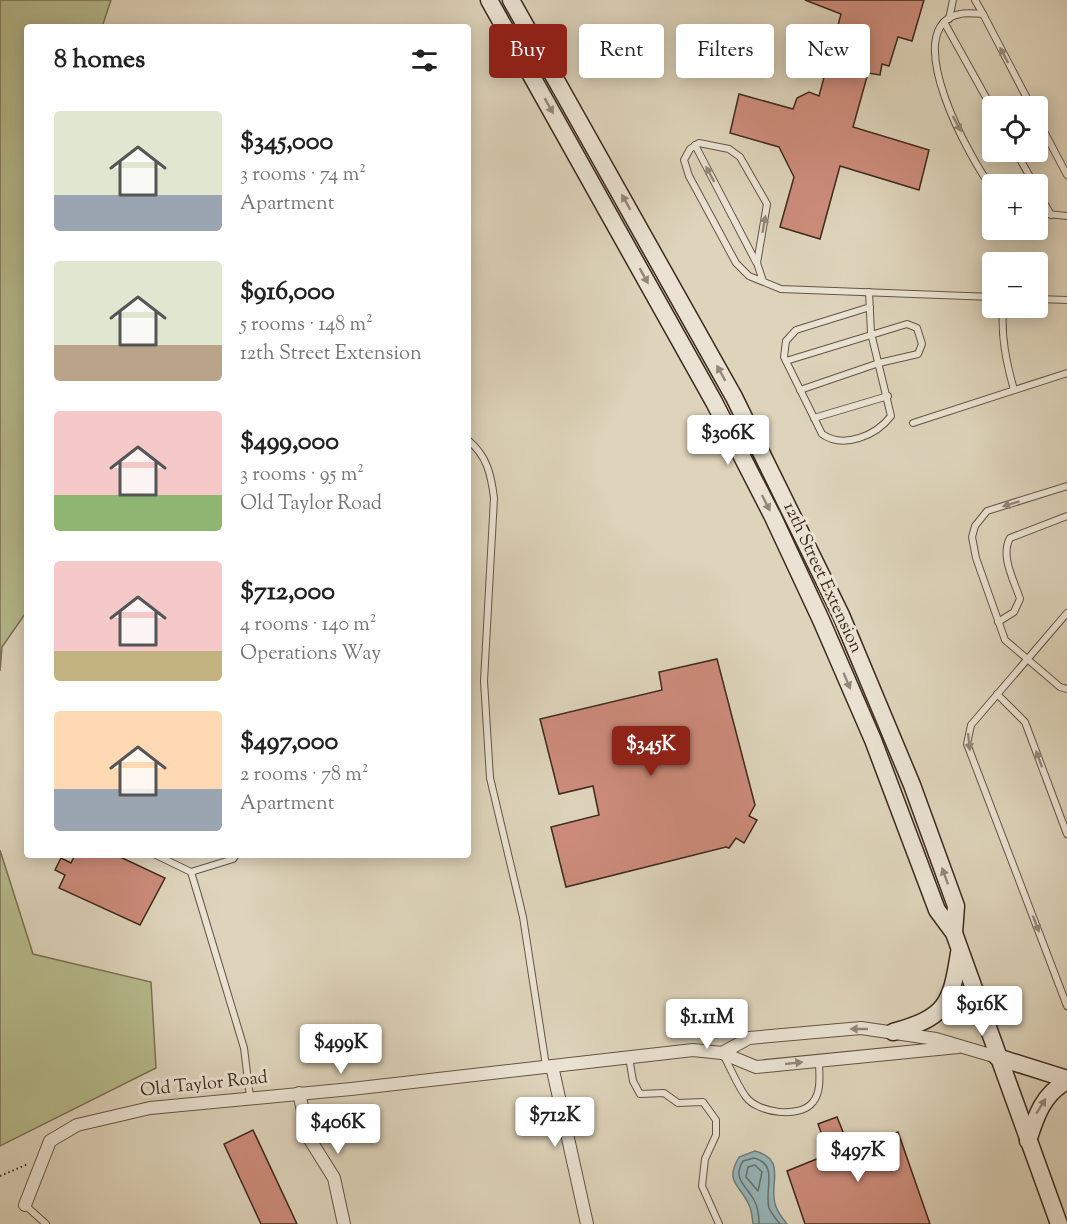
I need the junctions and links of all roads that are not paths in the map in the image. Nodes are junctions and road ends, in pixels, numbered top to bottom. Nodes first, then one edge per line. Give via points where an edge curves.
1 (489, 0) edge
2 (511, 0) edge
3 (953, 0) edge
4 (975, 0) edge
5 (983, 14) junction
6 (947, 20) junction
7 (986, 96) edge
8 (1026, 96) edge
9 (1048, 139) edge
10 (694, 145) junction
11 (985, 174) edge
12 (1067, 175) edge
13 (1048, 210) edge
14 (1048, 215) edge
15 (1051, 215) junction
16 (1067, 216) edge
17 (757, 263) junction
18 (763, 281) junction
19 (868, 292) junction
20 (982, 297) edge
21 (1048, 299) edge
22 (1067, 300) edge
23 (870, 307) junction
24 (1002, 318) edge
25 (871, 333) junction
26 (786, 361) junction
27 (879, 363) junction
28 (1067, 373) edge
29 (800, 390) junction
30 (1014, 390) junction
31 (888, 396) junction
32 (814, 418) junction
33 (913, 423) dead end
34 (471, 443) edge
35 (1067, 486) edge
36 (1067, 516) edge
37 (1067, 613) edge
38 (998, 622) junction
39 (1026, 660) junction
40 (1067, 689) edge
41 (997, 694) junction
42 (1067, 834) edge
43 (162, 858) edge
44 (234, 858) edge
45 (191, 873) junction
46 (954, 933) junction
47 (960, 949) junction
48 (1067, 1006) edge
49 (893, 1032) junction
50 (958, 1047) junction
51 (722, 1053) junction
52 (629, 1057) junction
53 (998, 1057) junction
54 (819, 1061) junction
55 (549, 1066) junction
56 (1067, 1080) edge
57 (299, 1093) junction
58 (250, 1097) junction
59 (1028, 1141) junction
60 (26, 1205) joint
61 (46, 1224) edge
62 (344, 1224) edge
63 (587, 1224) edge
64 (719, 1224) edge
65 (1059, 1224) edge

1 -> 46 main road, 12th Street Extension via 714,402 773,517 873,740 937,910
46 -> 2 main road, 12th Street Extension via 956,906 952,895 882,711 831,595 734,396
3 - 6 lane
4 - 5 lane
5 - 6 lane via 959,14
8 -> 5 lane
6 - 7 lane
6 -> 11 lane via 934,42 935,71 947,105
9 - 12 lane
17 -> 10 lane
17 -> 10 lane via 766,204 740,157 729,149
10 - 18 lane via 684,160 688,176 736,263 749,276
13 - 15 lane
14 - 15 lane
15 - 16 lane
17 - 18 lane
18 - 19 lane via 781,289
19 - 20 lane
19 - 23 lane
21 - 22 lane
23 - 25 lane
23 - 26 lane via 796,330 786,341
24 - 30 lane via 1004,353
25 - 26 lane
25 - 27 lane
25 - 27 lane via 907,324 917,328 922,344 918,354
26 - 29 lane
27 - 29 lane
27 - 31 lane
28 - 30 lane
29 - 32 lane
30 - 33 lane
31 - 32 lane
31 - 32 lane via 891,416 881,430 847,441 832,441 822,434
34 - 55 lane via 491,473 494,498 484,681 490,778 523,917
35 -> 38 lane via 987,511 975,526 972,537 976,558
36 - 38 lane via 1010,538 1006,555 1020,599 1014,612
37 - 39 lane
38 - 39 lane via 1005,640
39 - 40 lane
39 - 41 lane
42 -> 41 lane via 1025,722
41 -> 48 lane via 971,725 967,744
43 - 45 lane
44 - 45 lane
45 - 58 lane via 244,1048
46 - 47 main road, 12th Street Extension
47 - 49 main road via 953,991 938,1013 918,1025
47 - 53 main road, 12th Street Extension
49 - 50 street, Old Taylor Road
49 -> 51 street, Old Taylor Road via 861,1028 749,1038
50 - 53 street, Old Taylor Road
50 - 54 street, Old Taylor Road
51 - 52 street, Old Taylor Road via 693,1050
51 -> 54 street, Old Taylor Road via 756,1067
51 - 54 lane via 746,1099 764,1110 800,1110 813,1102 819,1088
52 - 55 street, Old Taylor Road
52 - 64 lane via 633,1081 640,1094 664,1093 678,1103 704,1102 716,1120 716,1135 705,1159 702,1186
53 - 56 main road
53 - 59 main road, 12th Street Extension
55 - 57 street, Old Taylor Road
55 - 63 street
59 -> 56 main road via 1036,1114 1051,1091
57 - 58 street, Old Taylor Road
57 - 62 street via 309,1138 334,1178
58 - 60 street, Old Taylor Road via 171,1104 77,1125 50,1141
59 - 65 main road, 12th Street Extension
60 - 61 lane

